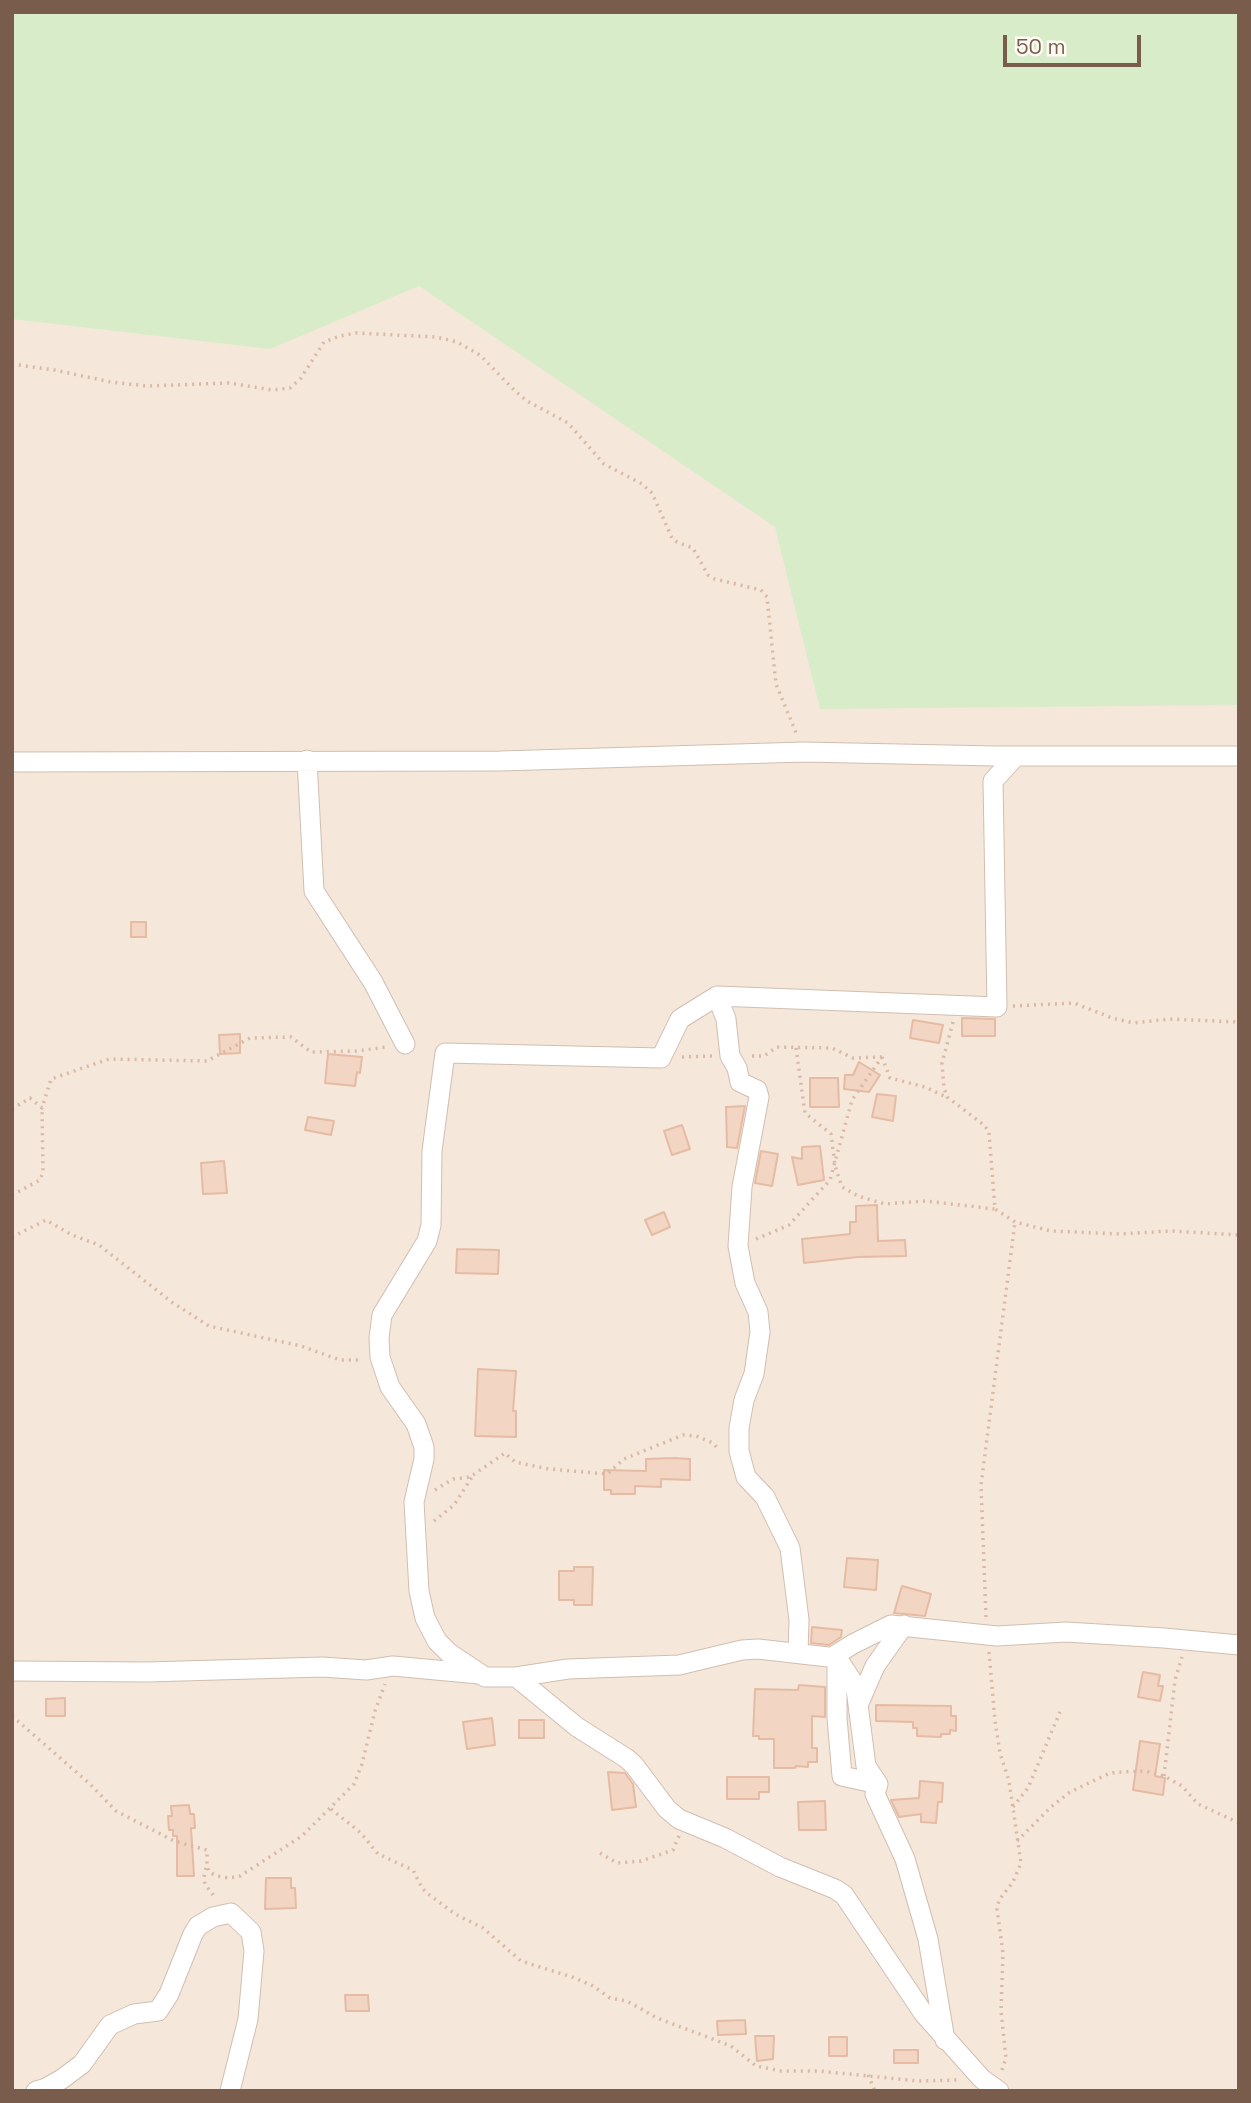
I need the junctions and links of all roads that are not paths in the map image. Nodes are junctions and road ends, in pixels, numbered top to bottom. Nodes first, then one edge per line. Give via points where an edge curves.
1 (1016, 756) junction
2 (1239, 756) edge
3 (307, 760) junction
4 (12, 762) edge
5 (717, 996) junction
6 (405, 1044) road end
7 (904, 1625) junction
8 (1239, 1645) edge
9 (799, 1653) junction
10 (836, 1658) junction
11 (12, 1671) edge
12 (481, 1675) junction
13 (516, 1677) junction
14 (859, 1703) junction
15 (878, 1784) junction
16 (946, 2041) junction
17 (987, 2087) edge
18 (36, 2091) edge
19 (230, 2091) edge

1 - 2 street
1 - 3 street via 804,752 500,761
1 - 5 street via 993,781 997,1007
3 - 4 street
3 - 6 street via 314,891 373,982
5 - 9 street via 740,1083 757,1090 760,1097 742,1186 738,1246 760,1332 739,1428 739,1451 746,1476 765,1497 790,1548
5 - 12 street via 680,1019 662,1058 446,1053 432,1151 431,1225 427,1241 382,1315 380,1357 390,1387 421,1433 424,1460 416,1492 415,1533 425,1618 437,1641
7 - 8 street via 987,1635 1066,1632
7 - 10 street via 881,1628
7 - 14 street via 879,1659
9 - 10 street
9 - 13 street via 742,1650 679,1665 568,1669
10 - 14 street via 852,1679
10 - 15 street via 842,1776
11 - 12 street via 366,1670 393,1666
12 - 13 street
13 - 16 street via 577,1727 626,1758 667,1810 844,1895
14 - 15 street via 866,1766
15 - 16 street via 875,1794 905,1859 928,1939
16 - 17 street
18 - 19 street via 82,2063 110,2025 134,2014 158,2011 198,1926 231,1913 251,1932 254,1951 248,2019

